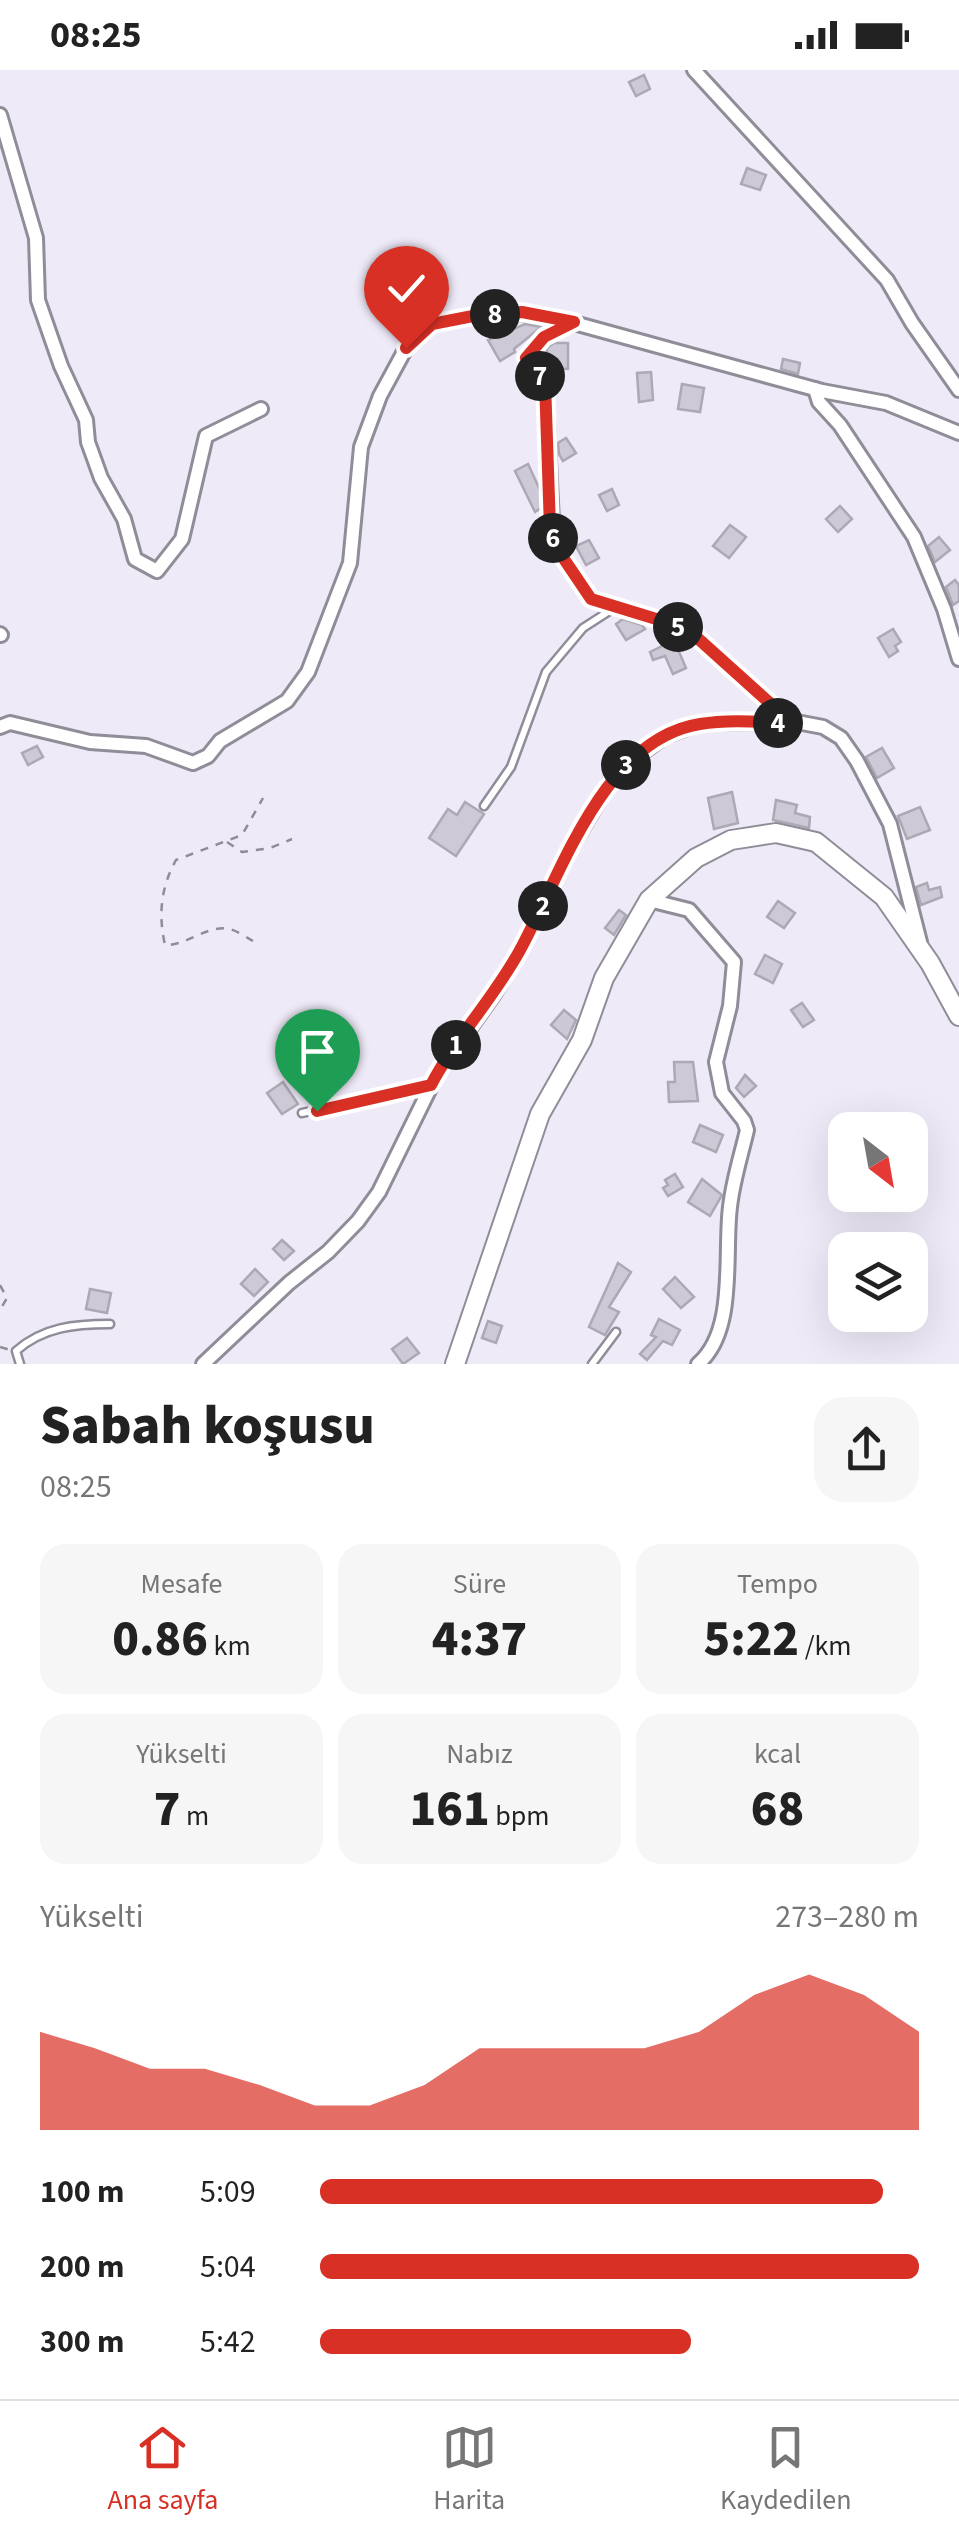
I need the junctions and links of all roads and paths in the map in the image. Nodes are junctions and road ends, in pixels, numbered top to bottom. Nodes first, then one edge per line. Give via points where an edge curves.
1 (694, 70) edge
2 (0, 115) edge
3 (574, 322) junction
4 (815, 389) junction
5 (959, 390) edge
6 (261, 410) dead end
7 (959, 434) edge
8 (614, 607) junction
9 (959, 659) edge
10 (792, 723) junction
11 (0, 727) edge
12 (263, 798) dead end
13 (484, 806) dead end
14 (292, 839) dead end
15 (226, 841) junction
16 (649, 900) junction
17 (253, 941) dead end
18 (930, 963) junction
19 (959, 1016) edge
20 (431, 1085) junction
21 (302, 1113) dead end
22 (0, 1285) edge
23 (0, 1310) edge
24 (110, 1324) dead end
25 (616, 1332) dead end
26 (20, 1364) edge
27 (202, 1364) edge
28 (455, 1364) edge
29 (592, 1364) edge
30 (698, 1364) edge

1 - 5 street via 887,280
2 - 6 street via 36,238 38,300 135,559 157,571 182,539 206,436
3 - 4 street
3 - 8 street via 544,337 526,358 545,382 554,541 591,599
3 - 11 street via 522,312 473,316 432,324 406,348 361,448 350,563 308,672 287,701 193,763 146,746 90,742 10,722
4 - 7 street via 886,403
4 - 9 street via 914,537
8 - 10 street via 693,634
8 - 13 lane via 583,628 546,672 511,767
10 - 18 street via 824,727 857,761 890,824
10 - 20 street via 698,724 665,736 620,769 570,847 494,994
12 - 15 path via 242,835
14 - 15 path via 242,852
15 - 17 path via 176,860 164,881 165,945 229,928
16 - 18 street via 696,858 731,840 776,833 816,842 884,897
16 - 28 street via 540,1114
16 - 30 street via 689,910 734,962 716,1062 722,1093 746,1130 730,1204 720,1328 713,1350
18 - 19 street
20 - 21 lane
20 - 27 street via 358,1221
22 - 23 path via 7,1298
24 - 26 lane via 72,1324 28,1340 16,1351
25 - 29 lane

